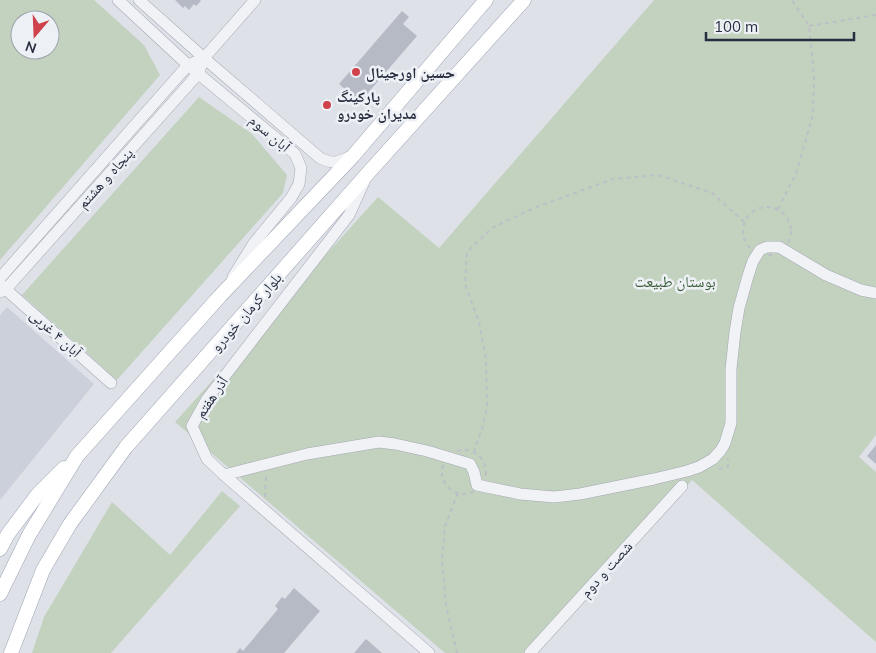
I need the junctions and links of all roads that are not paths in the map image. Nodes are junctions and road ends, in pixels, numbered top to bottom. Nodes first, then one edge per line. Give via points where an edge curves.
1 (118, 0) edge
2 (139, 0) edge
3 (255, 0) edge
4 (486, 0) edge
5 (524, 0) edge
6 (204, 58) junction
7 (188, 65) junction
8 (198, 74) junction
9 (353, 156) junction
10 (369, 172) junction
11 (1, 286) edge
12 (876, 293) edge
13 (220, 296) junction
14 (111, 383) dead end
15 (77, 456) junction
16 (224, 475) junction
17 (682, 486) dead end
18 (0, 549) edge
19 (0, 594) edge
20 (11, 653) edge
21 (429, 653) edge
22 (530, 653) edge

1 - 7 street, آبان سوم
2 - 6 street, آبان سوم
3 - 6 street, پنجاه و هشتم
4 - 9 main road, بلوار کرمان خودرو
5 - 10 main road, بلوار کرمان خودرو
6 - 7 street, پنجاه و هشتم
6 - 8 street, پنجاه و هشتم
6 - 9 street, آبان سوم via 320,158 329,162
7 - 8 street, آبان سوم
7 - 11 street, پنجاه و هشتم
8 - 11 street, پنجاه و هشتم
8 - 13 street, آبان سوم via 295,154 300,168 300,184 254,243
9 - 13 main road, بلوار کرمان خودرو
10 - 16 street, آذر هفتم via 349,215 207,399 192,426 207,459
10 - 20 main road, بلوار کرمان خودرو via 104,476 43,570
11 - 14 street, آبان ۴ غربی
12 - 16 street via 826,275 779,247 760,250 753,261 740,308 730,369 731,423 725,443 713,459 687,471 580,494 554,497 520,494 477,485 470,464 379,442 307,454
13 - 15 main road, بلوار کرمان خودرو
15 - 18 main road via 38,494
15 - 19 main road, بلوار کرمان خودرو via 29,535
16 - 21 street, آذر هفتم
17 - 22 street, شصت و دوم

